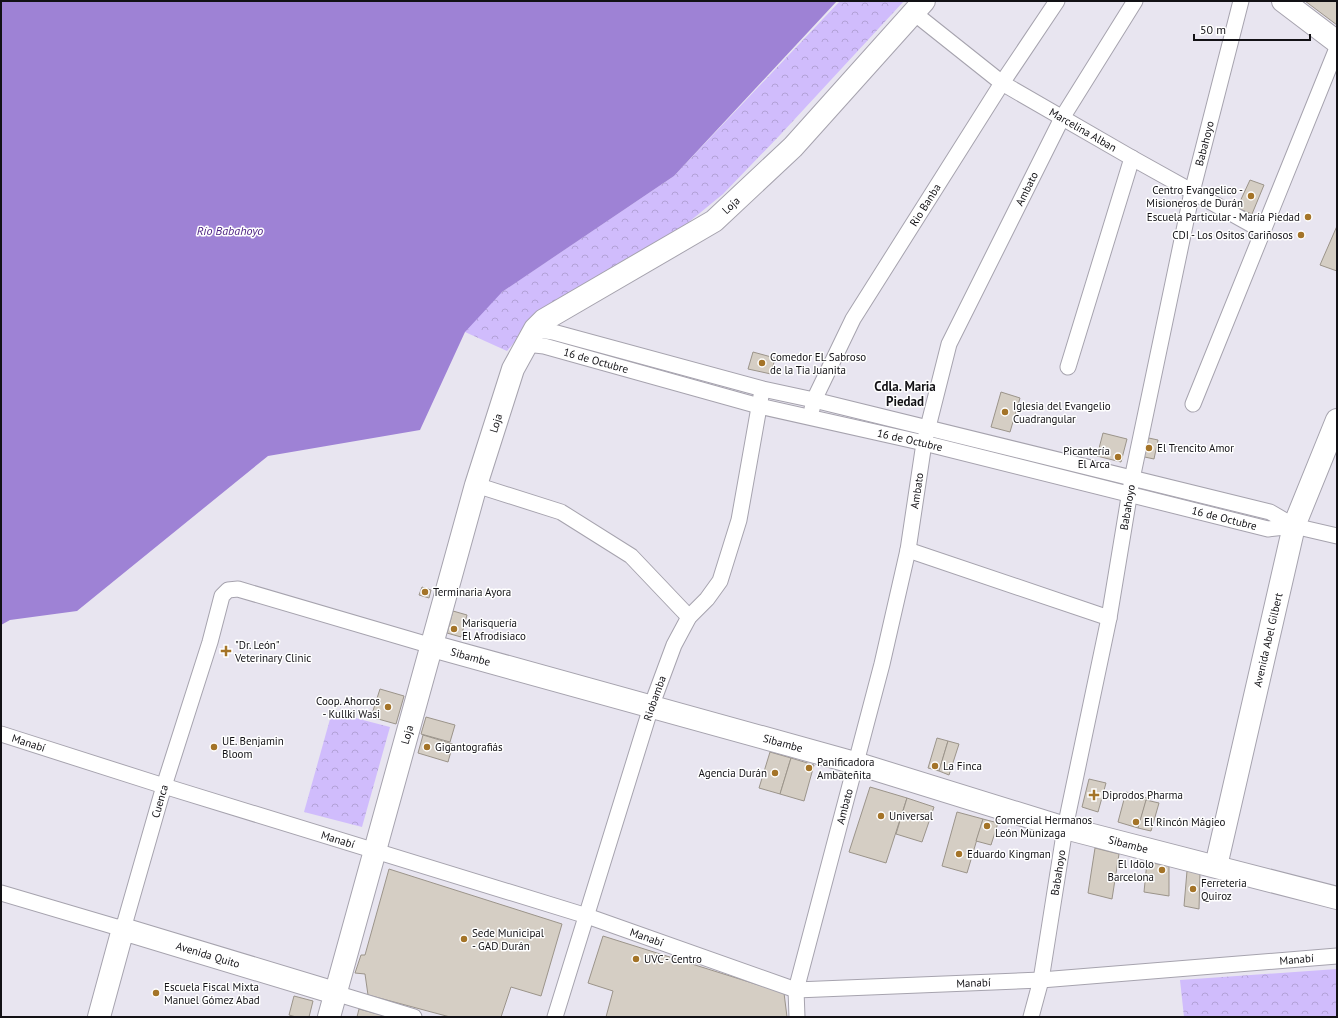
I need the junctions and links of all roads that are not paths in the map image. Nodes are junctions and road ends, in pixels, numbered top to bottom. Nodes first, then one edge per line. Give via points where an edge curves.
1 (1057, 1) edge
2 (1136, 1) edge
3 (1241, 1) edge
4 (1283, 1) edge
5 (919, 7) edge
6 (1337, 42) edge
7 (1337, 48) edge
8 (1002, 83) junction
9 (1062, 118) junction
10 (1132, 158) junction
11 (1192, 192) junction
12 (1263, 231) junction
13 (531, 336) junction
14 (1068, 367) dead end
15 (763, 389) junction
16 (814, 400) junction
17 (1193, 404) dead end
18 (760, 406) junction
19 (810, 417) junction
20 (1337, 420) edge
21 (927, 428) junction
22 (924, 444) junction
23 (1132, 479) junction
24 (476, 484) junction
25 (1130, 495) junction
26 (1294, 526) junction
27 (1337, 536) edge
28 (908, 550) junction
29 (228, 590) joint
30 (689, 617) junction
31 (1109, 618) junction
32 (432, 646) junction
33 (651, 707) junction
34 (1, 734) edge
35 (855, 763) junction
36 (164, 786) junction
37 (1065, 828) junction
38 (374, 850) junction
39 (1216, 866) junction
40 (1, 893) edge
41 (1337, 898) edge
42 (587, 916) junction
43 (123, 930) junction
44 (1337, 956) edge
45 (1041, 980) junction
46 (796, 990) junction
47 (335, 992) junction
48 (99, 1017) edge
49 (329, 1017) edge
50 (414, 1017) edge
51 (555, 1017) edge
52 (797, 1017) edge
53 (1031, 1017) edge

1 - 8 street, Rio Banba
2 - 9 street, Ambato
3 - 11 street, Babahoyo
4 - 6 street
5 - 8 street, Marcelina Alban
5 - 13 street, Loja via 793,147 714,221 544,320
7 - 12 street
8 - 9 street, Marcelina Alban
8 - 16 street, Rio Banba via 853,319
9 - 10 street, Marcelina Alban
9 - 21 street, Ambato via 949,344
10 - 11 street, Marcelina Alban
10 - 14 street
11 - 12 street, Marcelina Alban
11 - 23 street, Babahoyo
12 - 17 street
13 - 15 street, 16 de Octubre via 553,332
13 - 18 street, 16 de Octubre via 544,346
13 - 24 street, Loja via 513,369
15 - 16 street, 16 de Octubre
15 - 18 street, Riobamba
16 - 19 street, Rio Banba
16 - 21 street, 16 de Octubre
18 - 19 street, 16 de Octubre
18 - 30 street, Riobamba via 739,520 720,581
19 - 22 street, 16 de Octubre
20 - 26 street, Avenida Abel Gilbert
21 - 22 street, Ambato
21 - 23 street, 16 de Octubre
22 - 25 street, 16 de Octubre
22 - 28 street, Ambato
23 - 25 street, Babahoyo
23 - 26 street, 16 de Octubre via 1270,512
24 - 30 street via 568,516 631,556
24 - 32 street, Loja
25 - 26 street, 16 de Octubre via 1268,529
25 - 31 street, Babahoyo
26 - 27 street, 16 de Octubre
26 - 39 street, Avenida Abel Gilbert
28 - 31 street
28 - 35 street, Ambato via 882,664
29 - 32 street, Sibambe via 238,589
29 - 36 street, Cuenca via 222,596
30 - 33 street, Riobamba via 674,645
31 - 37 street, Babahoyo
32 - 33 street, Sibambe
32 - 38 street, Loja
33 - 35 street, Sibambe
33 - 42 street, Riobamba
34 - 36 street, Manabí
35 - 37 street, Sibambe
35 - 46 street, Ambato
36 - 38 street, Manabí
36 - 43 street, Cuenca
37 - 39 street, Sibambe
37 - 45 street, Babahoyo
38 - 42 street, Manabí
38 - 47 street, Loja
39 - 41 street, Sibambe
40 - 43 street, Avenida Quito
42 - 46 street, Manabí
42 - 51 street, Riobamba
43 - 47 street, Avenida Quito
43 - 48 street, Cuenca
44 - 45 street, Manabí
45 - 46 street, Manabí
45 - 53 street, Babahoyo
46 - 52 street, Ambato
47 - 49 street, Loja
47 - 50 street, Avenida Quito

